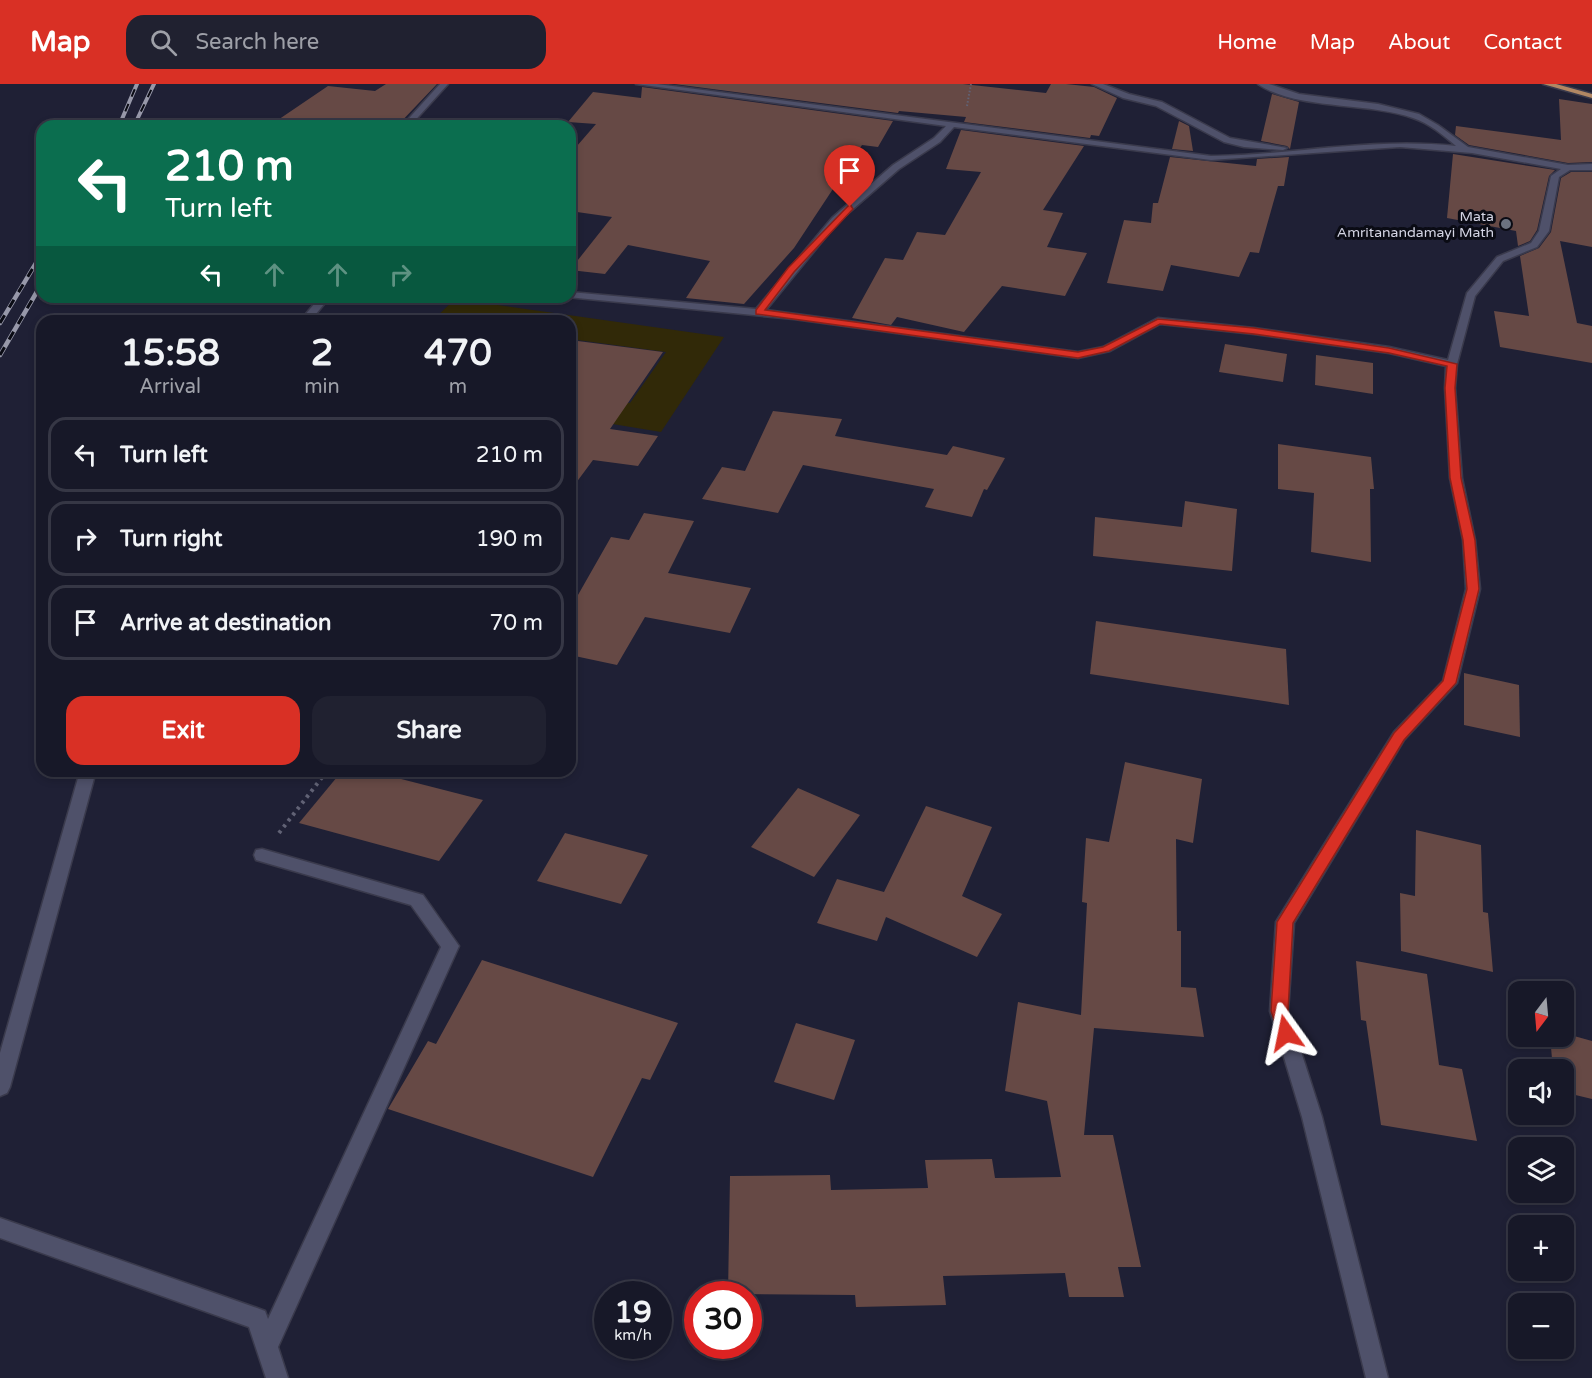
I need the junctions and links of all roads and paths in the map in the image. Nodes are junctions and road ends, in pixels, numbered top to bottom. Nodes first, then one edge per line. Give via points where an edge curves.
1 (444, 84) edge
2 (640, 84) edge
3 (1096, 84) edge
4 (1262, 84) edge
5 (1547, 84) edge
6 (1592, 96) edge
7 (411, 120) edge
8 (953, 123) junction
9 (1465, 149) junction
10 (1310, 151) junction
11 (1592, 167) edge
12 (1568, 168) junction
13 (576, 296) edge
14 (320, 303) edge
15 (759, 312) junction
16 (310, 315) edge
17 (1452, 364) junction
18 (86, 777) edge
19 (322, 777) edge
20 (262, 855) joint
21 (0, 1087) edge
22 (0, 1228) edge
23 (267, 1345) junction
24 (277, 1378) edge
25 (1377, 1378) edge

1 - 7 street
2 - 8 street
3 - 10 street via 1159,104 1236,143
4 - 9 street via 1288,93 1416,116
5 - 6 main road
8 - 10 street via 1211,158 1249,159
8 - 15 street via 835,220
9 - 10 street via 1378,145
9 - 12 street
11 - 12 street
12 - 17 street via 1555,176 1544,231 1534,244 1500,258 1470,295
13 - 15 street
14 - 16 street
15 - 17 street via 1078,355 1106,349 1158,321 1378,349
17 - 25 street via 1456,478 1469,540 1473,589 1450,683 1399,736 1285,922 1279,1011 1312,1117
18 - 21 street
19 - 20 path
20 - 23 street via 417,900 450,946
22 - 23 street via 257,1319
23 - 24 street

